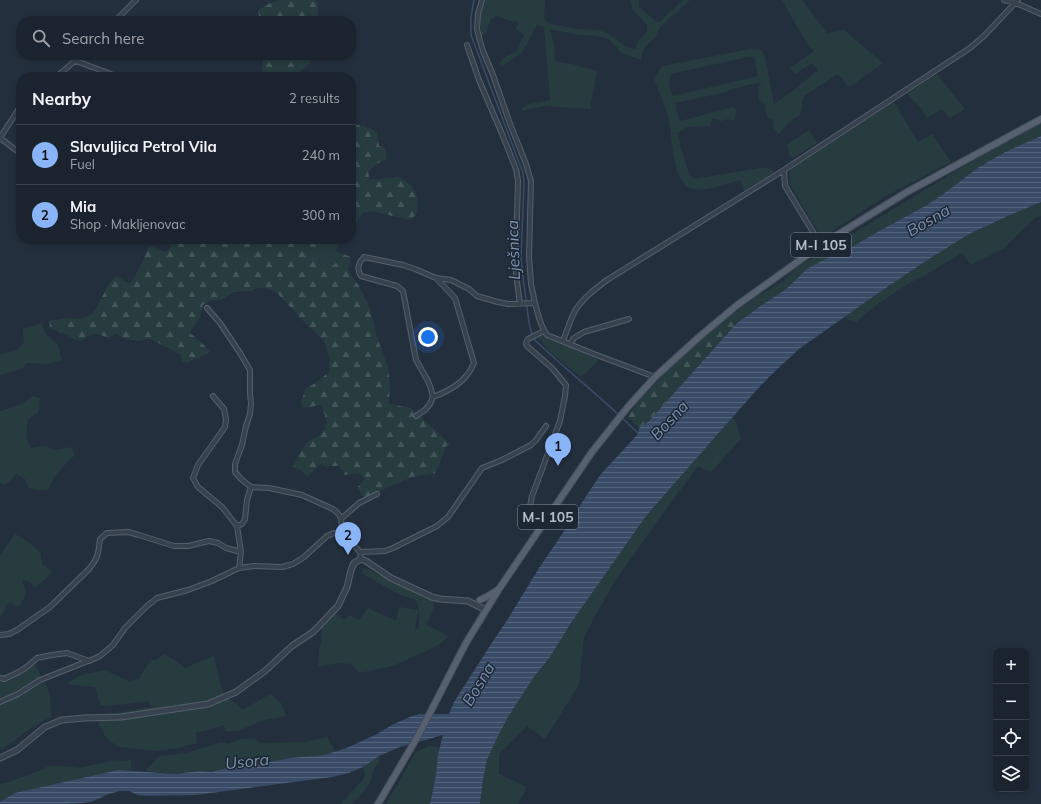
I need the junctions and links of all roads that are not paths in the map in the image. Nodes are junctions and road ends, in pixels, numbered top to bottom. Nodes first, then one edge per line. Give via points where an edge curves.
1 (136, 0) edge
2 (482, 0) edge
3 (1004, 0) edge
4 (1017, 1) edge
5 (1041, 14) edge
6 (120, 16) edge
7 (467, 45) dead end
8 (76, 61) joint
9 (62, 72) edge
10 (106, 72) edge
11 (16, 116) edge
12 (1041, 119) edge
13 (0, 138) edge
14 (16, 150) edge
15 (784, 170) junction
16 (821, 245) junction
17 (436, 278) junction
18 (533, 303) junction
19 (521, 304) junction
20 (207, 308) dead end
21 (629, 319) dead end
22 (544, 331) junction
23 (563, 341) junction
24 (570, 344) junction
25 (655, 377) junction
26 (213, 396) dead end
27 (433, 397) junction
28 (416, 416) dead end
29 (546, 426) dead end
30 (251, 487) junction
31 (377, 494) dead end
32 (341, 519) junction
33 (547, 519) junction
34 (237, 526) junction
35 (341, 534) junction
36 (241, 552) junction
37 (360, 552) junction
38 (361, 559) junction
39 (239, 568) junction
40 (499, 589) junction
41 (480, 600) junction
42 (468, 601) junction
43 (486, 609) junction
44 (0, 635) edge
45 (89, 661) junction
46 (0, 678) edge
47 (0, 702) edge
48 (0, 758) edge
49 (378, 804) edge

1 - 6 street
2 - 18 street via 477,29 482,51 532,181 529,256
3 - 4 street
4 - 5 street
4 - 15 street via 970,48
7 - 19 street via 516,169 516,274
8 - 9 street
8 - 10 street
11 - 13 street
12 - 16 main road, M-I 105 via 907,192
13 - 14 street
15 - 16 street via 785,186
15 - 23 street via 607,280 580,305
16 - 25 main road, M-I 105 via 736,306
17 - 19 street via 451,280 477,296 508,304
17 - 27 street via 455,298 474,363 463,380 447,392
17 - 27 street via 415,269 374,258 364,257 359,266 361,276 397,286 402,291 416,360 428,381
18 - 19 street
18 - 22 street
20 - 30 street via 220,323 250,370 252,403 242,445 234,464 235,472
21 - 24 street via 584,332
22 - 23 street via 554,339
22 - 33 street via 528,339 527,346 552,368 566,385 560,421 532,496 530,508
23 - 24 street
24 - 25 street
25 - 33 main road, M-I 105 via 592,452
26 - 34 street via 224,409 225,427 198,465 193,478 198,487 222,507
27 - 28 street via 430,404
29 - 37 street via 531,445 482,468 448,517 437,526 385,551
30 - 32 street via 302,495 333,509
30 - 34 street via 245,519
31 - 32 street via 359,503
32 - 35 street
33 - 40 main road, M-I 105
34 - 36 street
35 - 37 street
35 - 39 street via 327,536 293,564 282,567
36 - 39 street
36 - 44 street via 208,541 188,546 174,546 128,532 107,533 100,538 98,557 94,563 50,607 17,630
37 - 38 street
38 - 42 street via 391,578 432,597 440,600
38 - 48 street via 354,563 350,570 347,587 338,606 313,632 236,692 208,704 120,717 62,720 45,727 17,750
39 - 45 street via 188,590 157,598 125,628 113,645
40 - 41 main road
40 - 43 main road, M-I 105
41 - 42 street
41 - 43 street via 485,603
42 - 43 street
43 - 49 main road, M-I 105 via 418,736
45 - 46 street via 67,654 52,654 37,658 18,672 4,679
45 - 47 street via 40,680

